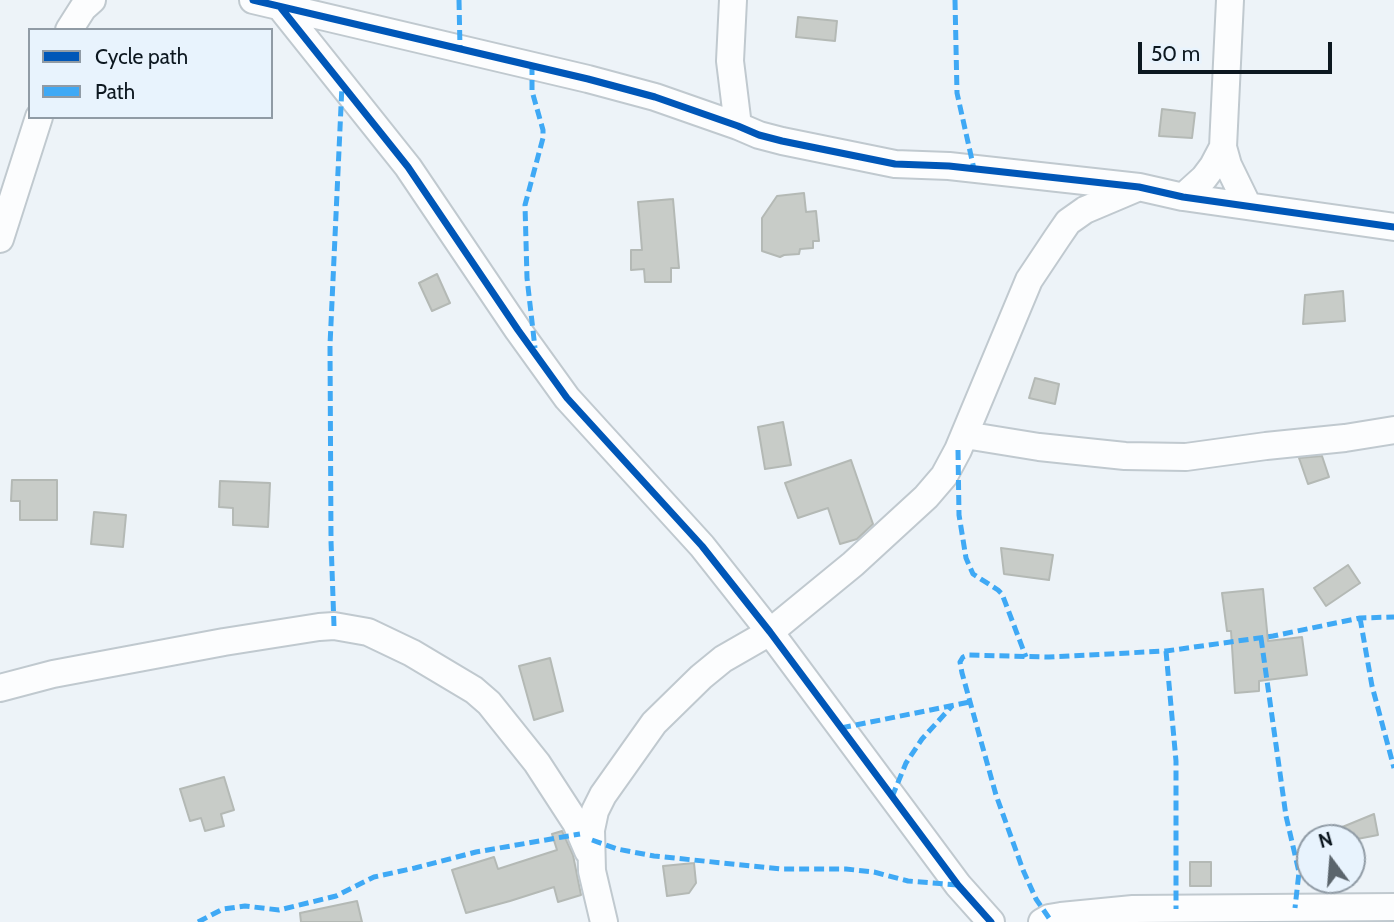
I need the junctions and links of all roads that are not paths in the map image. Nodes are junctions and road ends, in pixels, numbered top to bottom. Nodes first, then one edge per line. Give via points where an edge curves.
1 (92, 0) edge
2 (733, 0) edge
3 (1230, 0) edge
4 (270, 3) edge
5 (70, 28) edge
6 (38, 119) edge
7 (738, 126) junction
8 (1223, 147) junction
9 (1139, 187) junction
10 (1183, 197) junction
11 (1248, 206) junction
12 (1394, 227) edge
13 (0, 239) edge
14 (1394, 430) edge
15 (965, 435) junction
16 (770, 632) junction
17 (0, 688) edge
18 (592, 862) junction
19 (1394, 907) edge
20 (604, 922) edge
21 (991, 922) edge
22 (1042, 922) edge

1 - 5 street
2 - 7 street via 730,61
3 - 8 street
4 - 7 street via 589,79
4 - 16 street via 408,167 567,398 702,546
6 - 13 street
7 - 9 street via 782,141 895,164
8 - 10 street via 1204,178
8 - 11 street
9 - 10 street
9 - 15 street via 1085,209 1057,237 1029,280
10 - 11 street
11 - 12 street
14 - 15 street via 1186,457 1063,450
15 - 16 street via 944,476 926,497
16 - 18 street via 723,659 654,723 595,811
16 - 21 street via 958,885
17 - 18 street via 53,674 319,627 368,632 412,653 489,704 537,763 576,823
18 - 20 street
19 - 22 street via 1133,909

